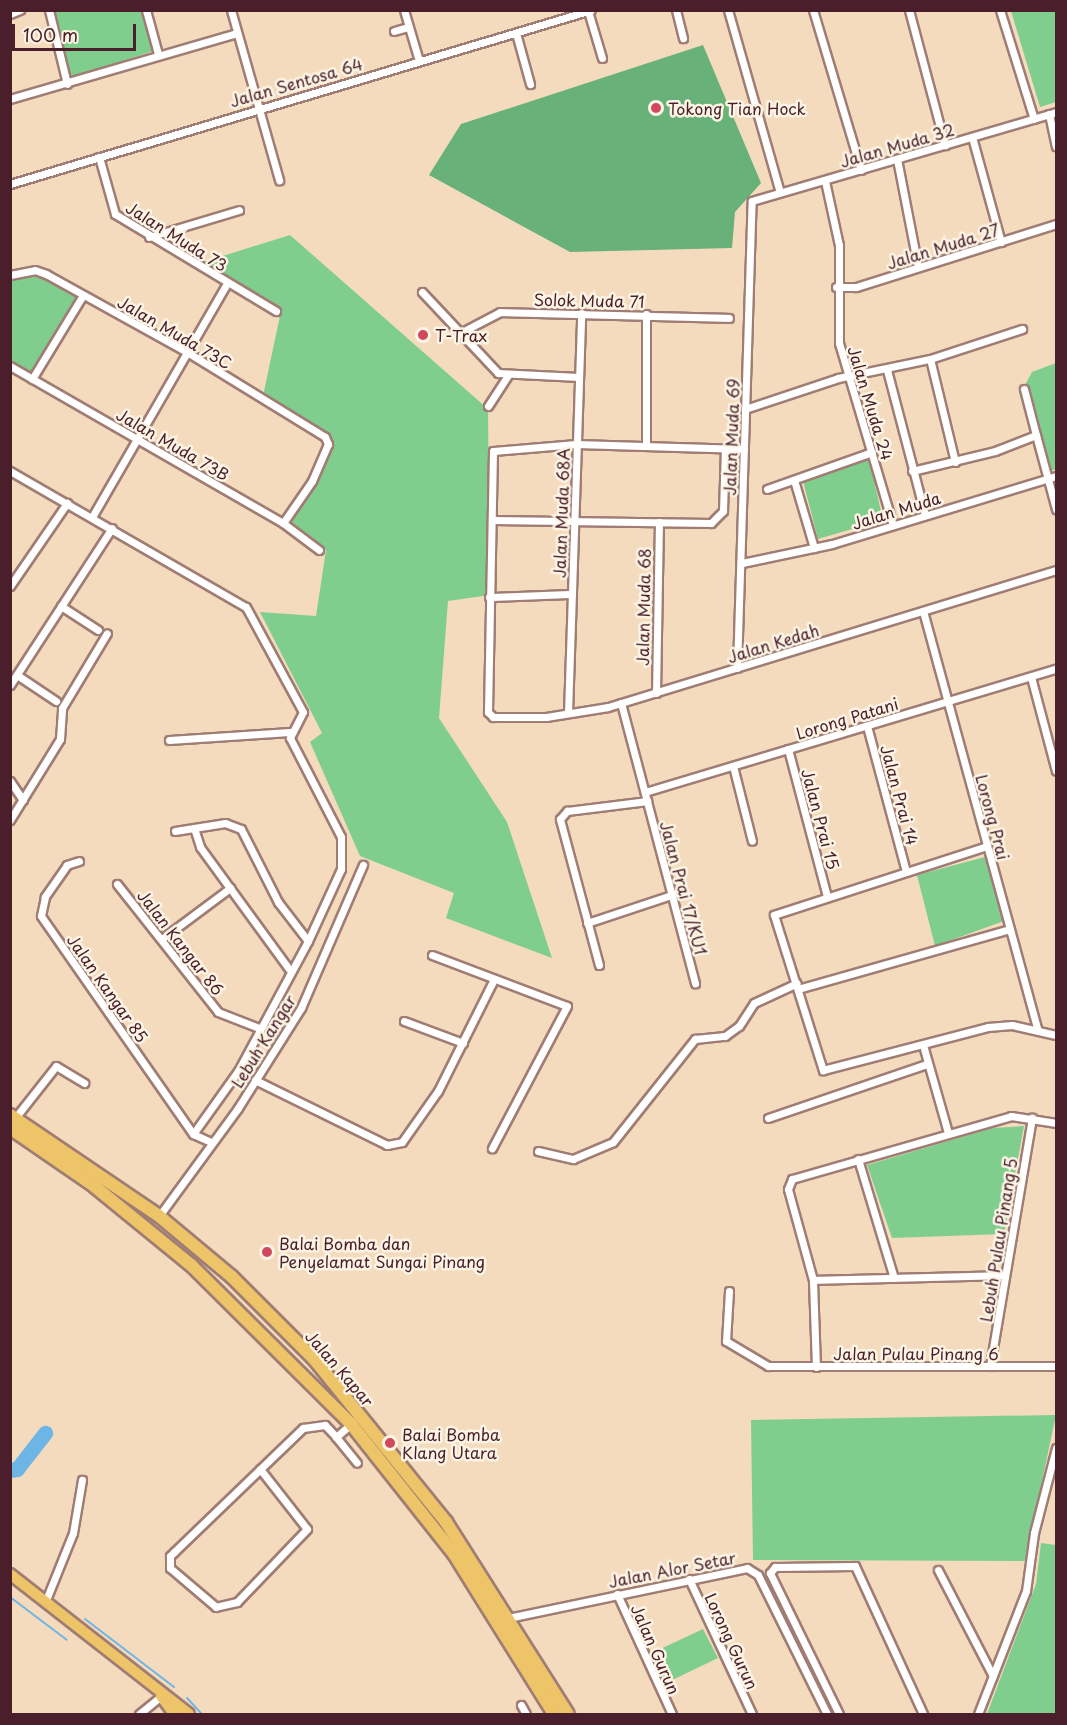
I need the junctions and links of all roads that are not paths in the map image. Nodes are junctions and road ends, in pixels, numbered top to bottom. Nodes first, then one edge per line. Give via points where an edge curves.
1 (20, 10) edge
2 (48, 10) edge
3 (146, 10) edge
4 (231, 10) edge
5 (404, 10) edge
6 (675, 10) edge
7 (728, 10) edge
8 (813, 10) edge
9 (909, 10) edge
10 (1000, 10) edge
11 (589, 11) edge
12 (10, 14) edge
13 (408, 27) junction
14 (394, 31) dead end
15 (237, 33) junction
16 (516, 33) junction
17 (683, 38) dead end
18 (158, 54) junction
19 (602, 58) dead end
20 (419, 61) junction
21 (67, 84) junction
22 (530, 84) dead end
23 (10, 99) edge
24 (258, 106) junction
25 (1053, 113) edge
26 (1034, 119) junction
27 (972, 137) junction
28 (945, 145) junction
29 (1056, 146) edge
30 (99, 157) junction
31 (897, 159) junction
32 (861, 170) junction
33 (279, 180) dead end
34 (825, 181) junction
35 (10, 184) edge
36 (780, 192) junction
37 (749, 207) joint
38 (239, 210) dead end
39 (1056, 224) edge
40 (149, 237) junction
41 (1001, 242) junction
42 (918, 267) junction
43 (10, 275) edge
44 (227, 283) junction
45 (836, 287) junction
46 (422, 292) dead end
47 (83, 296) junction
48 (276, 311) dead end
49 (581, 313) junction
50 (646, 314) junction
51 (726, 318) dead end
52 (1022, 329) dead end
53 (459, 333) junction
54 (187, 352) junction
55 (930, 359) junction
56 (10, 366) edge
57 (887, 370) junction
58 (509, 374) junction
59 (846, 376) junction
60 (579, 377) junction
61 (32, 379) junction
62 (1024, 388) dead end
63 (488, 406) dead end
64 (746, 409) junction
65 (1036, 435) junction
66 (137, 439) junction
67 (576, 444) junction
68 (646, 446) junction
69 (725, 448) junction
70 (744, 449) junction
71 (873, 452) junction
72 (955, 462) junction
73 (10, 471) edge
74 (912, 471) junction
75 (1052, 477) edge
76 (794, 480) junction
77 (767, 489) dead end
78 (67, 503) junction
79 (1056, 510) edge
80 (925, 515) junction
81 (92, 517) junction
82 (492, 520) junction
83 (573, 520) junction
84 (659, 522) junction
85 (283, 523) junction
86 (893, 525) junction
87 (112, 528) junction
88 (814, 548) junction
89 (319, 550) dead end
90 (742, 563) junction
91 (10, 570) edge
92 (1056, 570) edge
93 (19, 575) junction
94 (10, 586) edge
95 (572, 594) junction
96 (489, 597) junction
97 (61, 606) junction
98 (922, 611) junction
99 (98, 630) dead end
100 (107, 633) dead end
101 (737, 668) junction
102 (1056, 669) edge
103 (17, 675) junction
104 (1031, 677) junction
105 (10, 685) edge
106 (656, 693) junction
107 (56, 701) dead end
108 (948, 702) junction
109 (621, 703) junction
110 (568, 713) junction
111 (867, 726) junction
112 (290, 732) junction
113 (169, 740) dead end
114 (788, 749) junction
115 (733, 766) junction
116 (1056, 771) edge
117 (10, 781) edge
118 (645, 792) junction
119 (23, 800) junction
120 (647, 801) junction
121 (10, 820) edge
122 (194, 828) junction
123 (175, 831) dead end
124 (752, 841) dead end
125 (987, 846) junction
126 (79, 861) dead end
127 (363, 865) dead end
128 (906, 872) junction
129 (117, 884) dead end
130 (230, 888) junction
131 (674, 894) junction
132 (827, 897) junction
133 (586, 923) junction
134 (1010, 929) junction
135 (163, 938) junction
136 (308, 941) junction
137 (432, 955) dead end
138 (599, 965) dead end
139 (289, 969) junction
140 (494, 979) junction
141 (694, 982) dead end
142 (797, 986) junction
143 (404, 1021) dead end
144 (259, 1028) junction
145 (1038, 1031) junction
146 (1056, 1035) edge
147 (463, 1043) junction
148 (923, 1045) junction
149 (927, 1064) junction
150 (255, 1080) junction
151 (84, 1083) dead end
152 (768, 1118) dead end
153 (1032, 1118) junction
154 (12, 1120) edge
155 (1056, 1123) edge
156 (948, 1133) junction
157 (193, 1134) junction
158 (211, 1142) junction
159 (492, 1148) dead end
160 (538, 1151) dead end
161 (858, 1159) junction
162 (159, 1216) junction
163 (1005, 1275) junction
164 (894, 1278) junction
165 (813, 1280) junction
166 (729, 1291) dead end
167 (990, 1366) junction
168 (1056, 1366) edge
169 (816, 1367) junction
170 (351, 1424) junction
171 (336, 1437) junction
172 (1056, 1448) edge
173 (357, 1463) dead end
174 (260, 1469) junction
175 (82, 1480) dead end
176 (938, 1570) dead end
177 (13, 1575) edge
178 (689, 1579) junction
179 (617, 1594) junction
180 (46, 1600) junction
181 (508, 1618) junction
182 (993, 1676) junction
183 (160, 1696) junction
184 (521, 1705) dead end
185 (139, 1714) edge
186 (174, 1714) edge
187 (189, 1714) edge
188 (526, 1714) edge
189 (554, 1714) edge
190 (568, 1714) edge
191 (672, 1714) edge
192 (752, 1714) edge
193 (827, 1714) edge
194 (839, 1714) edge
195 (923, 1714) edge
196 (978, 1714) edge

1 - 12 street
2 - 21 street
3 - 18 street
4 - 15 street
5 - 13 street
6 - 17 street
7 - 36 street
8 - 32 street
9 - 28 street
10 - 26 street
11 - 16 street, Jalan Sentosa 64
11 - 19 street
13 - 14 street
13 - 20 street
15 - 18 street
15 - 24 street
16 - 20 street, Jalan Sentosa 64
16 - 22 street
18 - 21 street
20 - 24 street, Jalan Sentosa 64
21 - 23 street
24 - 30 street, Jalan Sentosa 64
24 - 33 street
25 - 26 street, Jalan Muda 32
25 - 29 street
26 - 27 street, Jalan Muda 32
27 - 28 street, Jalan Muda 32
27 - 41 street
28 - 31 street, Jalan Muda 32
30 - 35 street, Jalan Sentosa 64
30 - 40 street, Jalan Muda 73 via 115,213
31 - 32 street, Jalan Muda 32
31 - 42 street
32 - 34 street, Jalan Muda 32
34 - 36 street, Jalan Muda 32
34 - 45 street, Jalan Muda 24 via 837,219
36 - 37 street, Jalan Muda 32 via 756,197
37 - 64 street, Jalan Muda 69
38 - 40 street
39 - 41 street, Jalan Muda 27
40 - 44 street, Jalan Muda 73
41 - 42 street, Jalan Muda 27
42 - 45 street, Jalan Muda 27 via 856,287
43 - 47 street, Jalan Muda 73C via 35,270
44 - 48 street, Jalan Muda 73
44 - 54 street
45 - 59 street, Jalan Muda 24
46 - 53 street
47 - 54 street, Jalan Muda 73C
47 - 61 street
49 - 50 street, Solok Muda 71
49 - 53 street, Solok Muda 71 via 492,313
49 - 60 street, Jalan Muda 68A
50 - 51 street, Solok Muda 71
50 - 68 street
52 - 55 street
53 - 58 street via 498,373
54 - 66 street
54 - 85 street, Jalan Muda 73C via 321,435 328,444
55 - 57 street
55 - 72 street
56 - 61 street, Jalan Muda 73B
57 - 59 street
57 - 74 street
58 - 60 street
58 - 63 street
59 - 64 street
59 - 71 street, Jalan Muda 24
60 - 67 street, Jalan Muda 68A
61 - 66 street, Jalan Muda 73B
62 - 65 street
64 - 70 street, Jalan Muda 69
65 - 72 street
65 - 75 street
66 - 81 street
66 - 85 street, Jalan Muda 73B
67 - 68 street
67 - 82 street via 495,449
67 - 83 street, Jalan Muda 68A
68 - 69 street
69 - 70 street
69 - 84 street via 719,519
70 - 90 street, Jalan Muda 69
71 - 76 street
71 - 86 street, Jalan Muda 24
72 - 74 street
73 - 78 street
74 - 80 street
75 - 79 street
75 - 80 street, Jalan Muda
76 - 77 street
76 - 88 street
78 - 81 street
78 - 93 street
80 - 86 street, Jalan Muda
81 - 87 street
82 - 83 street
82 - 96 street
83 - 84 street
83 - 95 street, Jalan Muda 68A
84 - 106 street, Jalan Muda 68
85 - 89 street, Jalan Muda 73B
86 - 88 street, Jalan Muda
87 - 97 street
87 - 112 street via 246,607 303,712 304,720
88 - 90 street, Jalan Muda
90 - 101 street, Jalan Muda 69
91 - 93 street
92 - 98 street, Jalan Kedah
93 - 94 street
95 - 96 street
95 - 110 street, Jalan Muda 68A
96 - 110 street, Jalan Kedah via 493,717
97 - 99 street
97 - 103 street
98 - 101 street, Jalan Kedah
98 - 108 street, Lorong Prai
100 - 119 street via 62,708 62,733
101 - 106 street, Jalan Kedah
102 - 104 street, Lorong Patani
103 - 105 street
103 - 107 street
104 - 108 street, Lorong Patani
104 - 116 street
106 - 109 street, Jalan Kedah
108 - 111 street, Lorong Patani
108 - 125 street, Lorong Prai
109 - 110 street, Jalan Kedah
109 - 118 street, Jalan Prai 17/KU1
111 - 114 street, Lorong Patani
111 - 128 street, Jalan Prai 14
112 - 113 street
112 - 136 street via 342,848 341,869
114 - 115 street, Lorong Patani
114 - 132 street, Jalan Prai 15
115 - 118 street, Lorong Patani
115 - 124 street
117 - 119 street
118 - 120 street, Jalan Prai 17/KU1
119 - 121 street
120 - 131 street, Jalan Prai 17/KU1
120 - 133 street via 561,815 561,835
122 - 123 street
122 - 130 street via 200,847
122 - 136 street via 225,823 241,829 278,902
125 - 128 street
125 - 134 street, Lorong Prai
126 - 157 street, Jalan Kangar 85 via 67,865 45,897 41,915
127 - 150 street, Lebuh Kangar via 321,969
128 - 132 street
129 - 135 street, Jalan Kangar 86
130 - 135 street
130 - 139 street
131 - 133 street
131 - 141 street, Jalan Prai 17/KU1
132 - 142 street via 774,915
133 - 138 street
134 - 142 street
134 - 145 street, Lorong Prai
135 - 144 street, Jalan Kangar 86 via 218,1012
136 - 139 street
137 - 140 street
139 - 144 street
140 - 147 street
140 - 159 street via 567,1006
142 - 148 street via 823,1070
142 - 160 street via 753,1003 739,1026 725,1036 694,1039 614,1142 573,1159
143 - 147 street
144 - 157 street via 224,1095
145 - 146 street
145 - 148 street via 988,1027
147 - 150 street via 423,1114 394,1145
148 - 149 street
149 - 152 street
149 - 156 street
150 - 158 street, Lebuh Kangar
151 - 154 street via 56,1066
153 - 155 street
153 - 156 street via 1011,1116
153 - 163 street, Lebuh Pulau Pinang 5
154 - 162 highway, Jalan Kapar
154 - 170 highway, Jalan Kapar via 191,1265
156 - 161 street
157 - 158 street
158 - 162 street, Lebuh Kangar
161 - 164 street
161 - 165 street via 792,1179 788,1189
162 - 181 highway, Jalan Kapar via 232,1278 326,1372 446,1522
163 - 164 street
163 - 167 street, Lebuh Pulau Pinang 5
164 - 165 street
165 - 169 street
166 - 169 street, Jalan Pulau Pinang 6 via 726,1341 775,1368
167 - 168 street, Jalan Pulau Pinang 6
167 - 169 street, Jalan Pulau Pinang 6
170 - 171 street
170 - 189 highway, Jalan Kapar via 461,1564
171 - 173 street
171 - 174 street via 325,1425 303,1428
172 - 182 street via 1034,1533 1026,1591
174 - 174 street via 307,1524 237,1602 216,1606 170,1568 174,1552
175 - 180 street via 73,1533
176 - 182 street
177 - 180 main road
178 - 179 street, Jalan Alor Setar
178 - 192 street, Lorong Gurun
178 - 193 street, Jalan Alor Setar via 747,1568 758,1575
179 - 181 street, Jalan Alor Setar
179 - 191 street, Jalan Gurun
180 - 183 main road
181 - 190 highway, Jalan Kapar
182 - 196 street
183 - 185 street
183 - 186 main road
183 - 187 main road
184 - 188 street
194 - 195 street via 770,1573 775,1568 855,1566

